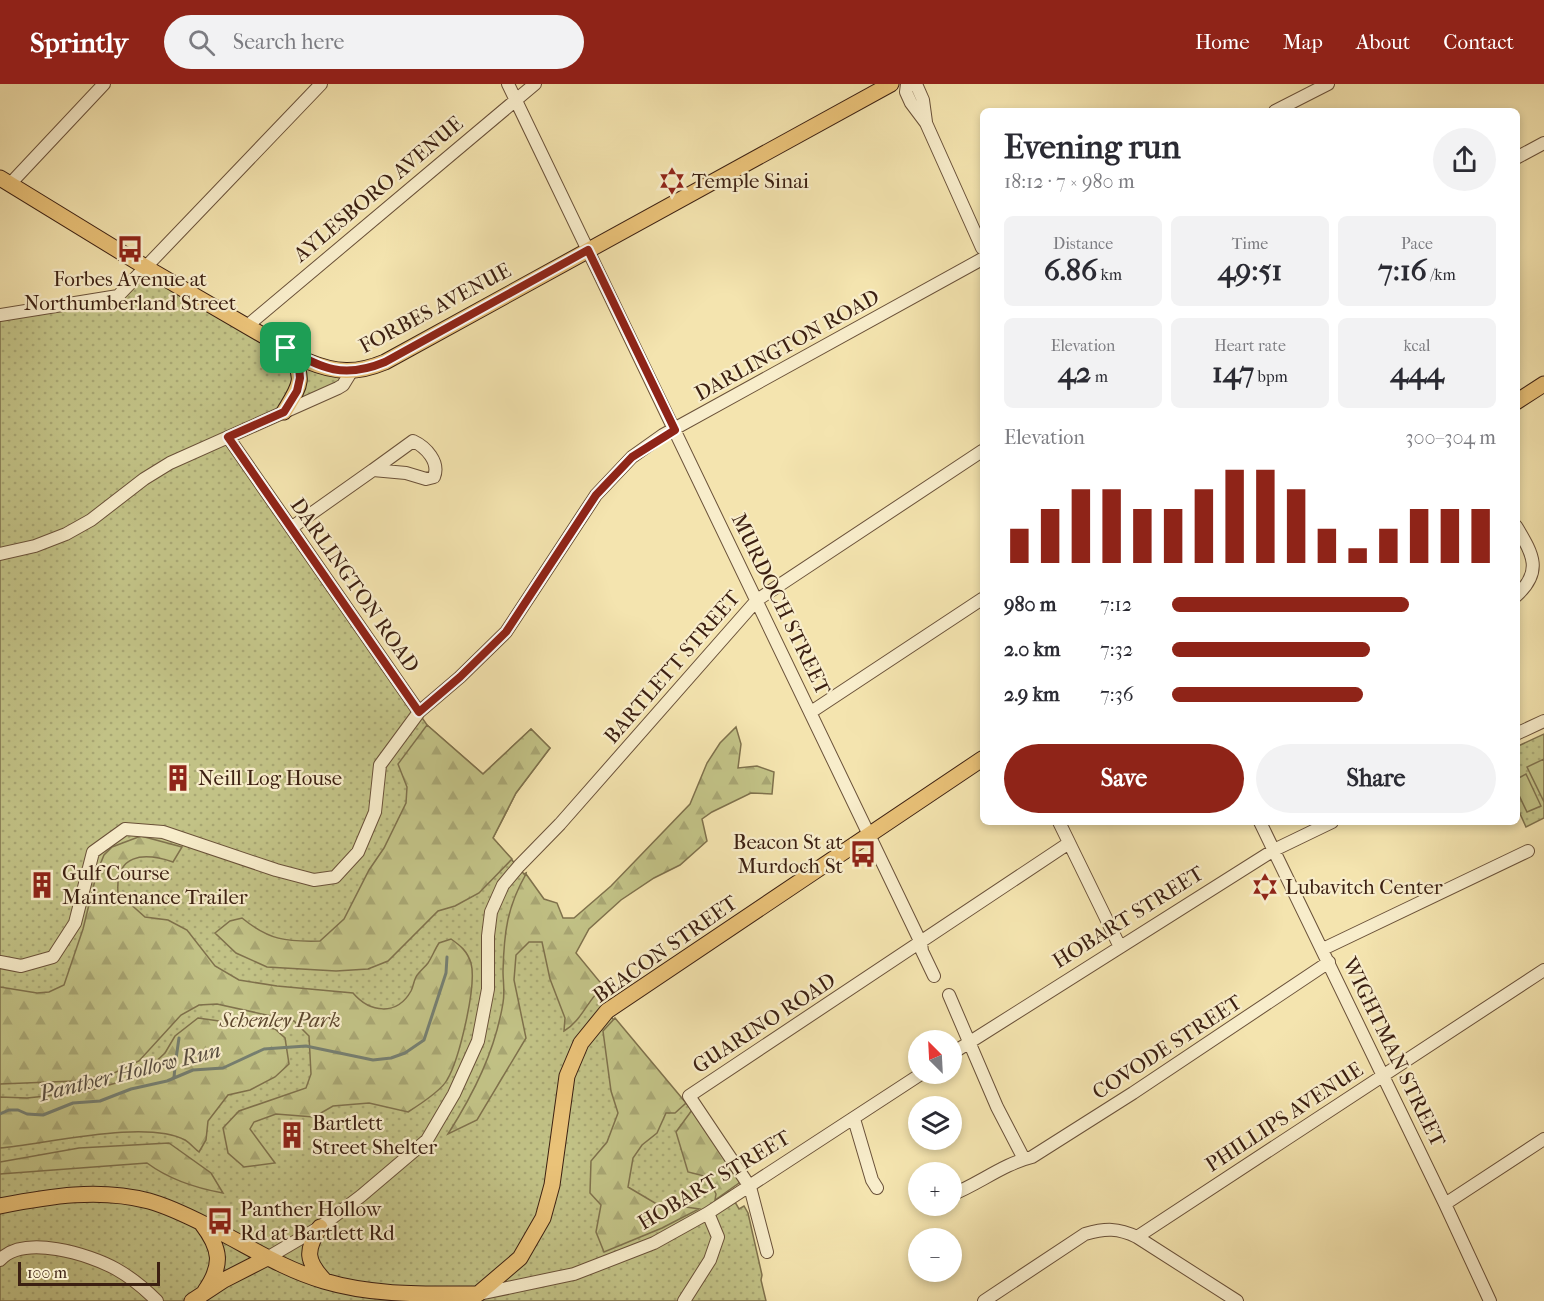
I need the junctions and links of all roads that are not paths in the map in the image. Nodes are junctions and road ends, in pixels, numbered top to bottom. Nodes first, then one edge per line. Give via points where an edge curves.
1 (105, 84) edge
2 (508, 84) edge
3 (535, 84) edge
4 (891, 84) edge
5 (907, 84) edge
6 (916, 84) edge
7 (1328, 84) edge
8 (314, 86) edge
9 (515, 100) junction
10 (1281, 108) edge
11 (926, 123) junction
12 (1544, 143) edge
13 (1520, 156) edge
14 (5, 181) edge
15 (980, 244) edge
16 (588, 250) junction
17 (980, 260) edge
18 (147, 268) junction
19 (0, 315) edge
20 (247, 326) junction
21 (286, 348) junction
22 (351, 372) junction
23 (1544, 384) edge
24 (1520, 399) edge
25 (284, 412) junction
26 (675, 430) junction
27 (228, 437) junction
28 (980, 452) edge
29 (373, 470) junction
30 (291, 528) junction
31 (1520, 533) edge
32 (0, 554) edge
33 (1520, 593) edge
34 (757, 600) junction
35 (980, 600) edge
36 (419, 712) junction
37 (811, 712) junction
38 (1544, 721) edge
39 (1520, 732) edge
40 (980, 760) edge
41 (1060, 825) edge
42 (1262, 825) edge
43 (1326, 825) edge
44 (869, 834) junction
45 (1069, 843) junction
46 (1274, 850) junction
47 (1528, 851) dead end
48 (921, 943) junction
49 (1120, 947) junction
50 (1323, 949) junction
51 (0, 962) edge
52 (1329, 962) junction
53 (1544, 970) edge
54 (934, 976) dead end
55 (949, 995) dead end
56 (969, 1042) junction
57 (962, 1047) edge
58 (1382, 1075) junction
59 (908, 1083) edge
60 (854, 1119) junction
61 (1544, 1138) edge
62 (1024, 1159) junction
63 (750, 1186) junction
64 (877, 1188) dead end
65 (962, 1191) edge
66 (1445, 1204) junction
67 (0, 1206) edge
68 (708, 1213) junction
69 (201, 1223) junction
70 (320, 1227) junction
71 (1137, 1237) junction
72 (767, 1252) dead end
73 (267, 1258) junction
74 (0, 1260) edge
75 (325, 1281) junction
76 (478, 1294) junction
77 (198, 1297) edge
78 (157, 1301) edge
79 (684, 1301) edge
80 (984, 1301) edge
81 (1237, 1301) edge
82 (1490, 1301) edge

1 - 14 street
2 - 9 street, MURDOCH STREET
3 - 9 street, AYLESBORO AVENUE
4 - 16 main road, FORBES AVENUE
5 - 11 street via 910,103
6 - 11 street
7 - 10 street
8 - 18 street
9 - 16 street, MURDOCH STREET
9 - 20 street, AYLESBORO AVENUE
11 - 15 street
12 - 13 street
14 - 18 main road, FORBES AVENUE
16 - 22 main road, FORBES AVENUE via 385,362
16 - 26 street, MURDOCH STREET
17 - 26 street, DARLINGTON ROAD
18 - 19 street via 118,296
18 - 20 main road, FORBES AVENUE
20 - 21 main road, FORBES AVENUE
21 - 22 main road, FORBES AVENUE via 322,367
21 - 25 main road via 299,367 300,378
22 - 25 street via 338,388
23 - 24 main road
25 - 27 street
26 - 34 street, MURDOCH STREET
26 - 36 street, DARLINGTON ROAD via 632,457 596,495 506,632
27 - 30 street, DARLINGTON ROAD
27 - 32 street via 144,478 91,520 66,534
28 - 34 street, BARTLETT STREET
29 - 29 street via 426,479 434,477 437,470 423,446 413,441
29 - 30 street
30 - 36 street, DARLINGTON ROAD
31 - 33 street via 1531,552 1533,569
34 - 37 street, MURDOCH STREET
34 - 70 street, BARTLETT STREET via 503,885 491,912 488,989 478,1041 454,1094 427,1140
35 - 37 street
36 - 51 street via 380,765 375,812 358,852 335,878 314,880 163,832 125,829 93,852 75,923 53,957 21,966
37 - 44 street, MURDOCH STREET
38 - 39 street
40 - 44 main road, BEACON STREET
41 - 45 street
42 - 46 street, WIGHTMAN STREET
43 - 46 street, HOBART STREET
44 - 48 street, MURDOCH STREET
44 - 76 main road, BEACON STREET via 607,1011 581,1042 567,1076 552,1185 543,1218 520,1258
45 - 48 street
45 - 49 street
46 - 49 street, HOBART STREET
46 - 50 street, WIGHTMAN STREET
47 - 50 street
48 - 54 street, MURDOCH STREET
48 - 63 street, GUARINO ROAD via 689,1096
49 - 56 street, HOBART STREET
50 - 52 street, WIGHTMAN STREET
52 - 58 street, WIGHTMAN STREET
52 - 62 street, COVODE STREET via 1133,1093
53 - 58 street, PHILLIPS AVENUE
55 - 56 street
56 - 57 street, HOBART STREET
56 - 62 street
58 - 66 street, WIGHTMAN STREET
58 - 71 street, PHILLIPS AVENUE
59 - 60 street, HOBART STREET
60 - 63 street, HOBART STREET
60 - 64 street
61 - 66 street
62 - 65 street, COVODE STREET
63 - 68 street, HOBART STREET
63 - 72 street
66 - 82 street, WIGHTMAN STREET
67 - 69 main road, HOBART STREET via 63,1194 107,1195 150,1202
68 - 76 street, HOBART STREET via 654,1243 574,1274
68 - 79 street via 718,1237 710,1260
69 - 73 main road, HOBART STREET
69 - 77 main road via 211,1236 218,1268
70 - 73 street, BARTLETT STREET
70 - 75 main road via 309,1255 312,1267
71 - 80 street via 1122,1230 1085,1234
71 - 81 street
73 - 75 main road, HOBART STREET
73 - 77 main road
74 - 78 street via 18,1249 36,1246 81,1256 120,1271
75 - 76 main road, HOBART STREET via 399,1294

